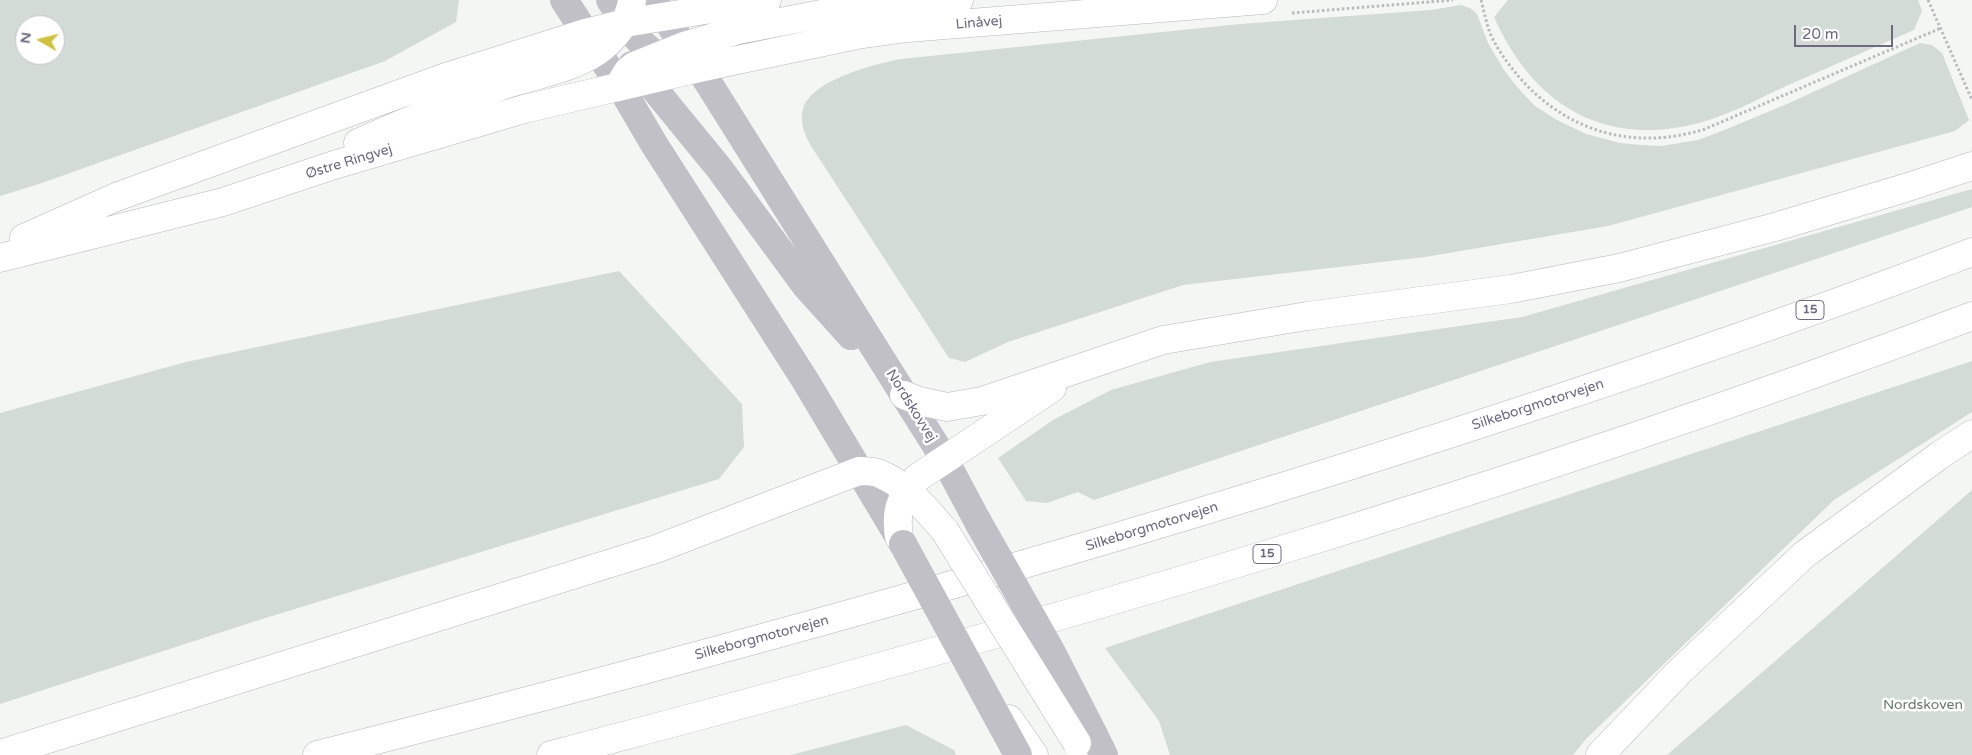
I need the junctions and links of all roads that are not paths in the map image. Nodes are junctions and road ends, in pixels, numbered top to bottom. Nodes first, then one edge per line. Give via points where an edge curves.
1 (564, 0) edge
2 (610, 0) edge
3 (767, 0) edge
4 (959, 0) edge
5 (1263, 0) edge
6 (659, 8) edge
7 (628, 11) edge
8 (596, 42) junction
9 (691, 57) junction
10 (640, 72) junction
11 (1972, 166) edge
12 (224, 202) junction
13 (0, 249) edge
14 (1972, 252) edge
15 (0, 258) edge
16 (1972, 316) edge
17 (1082, 368) junction
18 (904, 395) junction
19 (1972, 434) edge
20 (944, 460) junction
21 (859, 471) junction
22 (907, 491) junction
23 (901, 540) junction
24 (1090, 747) edge
25 (0, 754) edge
26 (1028, 754) edge
27 (317, 755) edge
28 (551, 755) edge
29 (1600, 755) edge

1 - 8 street
2 - 7 street
3 - 6 main road
4 - 9 main road via 837,11 738,30
5 - 9 main road, Linåvej via 907,28
6 - 7 main road
6 - 9 street, Nordskovvej
7 - 8 main road
7 - 10 street via 640,42
8 - 10 street
8 - 12 main road via 569,66 402,123
8 - 13 main road via 449,76 116,197
9 - 10 main road, Østre Ringvej
9 - 18 street, Nordskovvej
10 - 12 main road, Østre Ringvej via 334,165
10 - 18 street via 719,168 805,285
10 - 21 street via 654,144 805,380
11 - 17 main road via 1775,227 1619,268 1511,289 1307,316 1163,340
12 - 15 main road, Østre Ringvej
14 - 27 main road, Silkeborgmotorvejen / 15 via 1638,372 1371,460 1102,542 769,637
16 - 28 main road, 15 via 1671,425 1382,519 798,690
17 - 18 main road via 982,401 946,407
17 - 20 main road
18 - 20 street, Nordskovvej
19 - 29 main road via 1805,554 1680,672
20 - 22 main road via 917,478
20 - 24 street, Nordskovvej, bridge via 1051,651
21 - 22 main road via 876,472
21 - 23 street
21 - 25 main road via 656,549
22 - 23 main road via 896,519
22 - 24 main road, bridge via 945,531
23 - 26 street, bridge via 961,650

